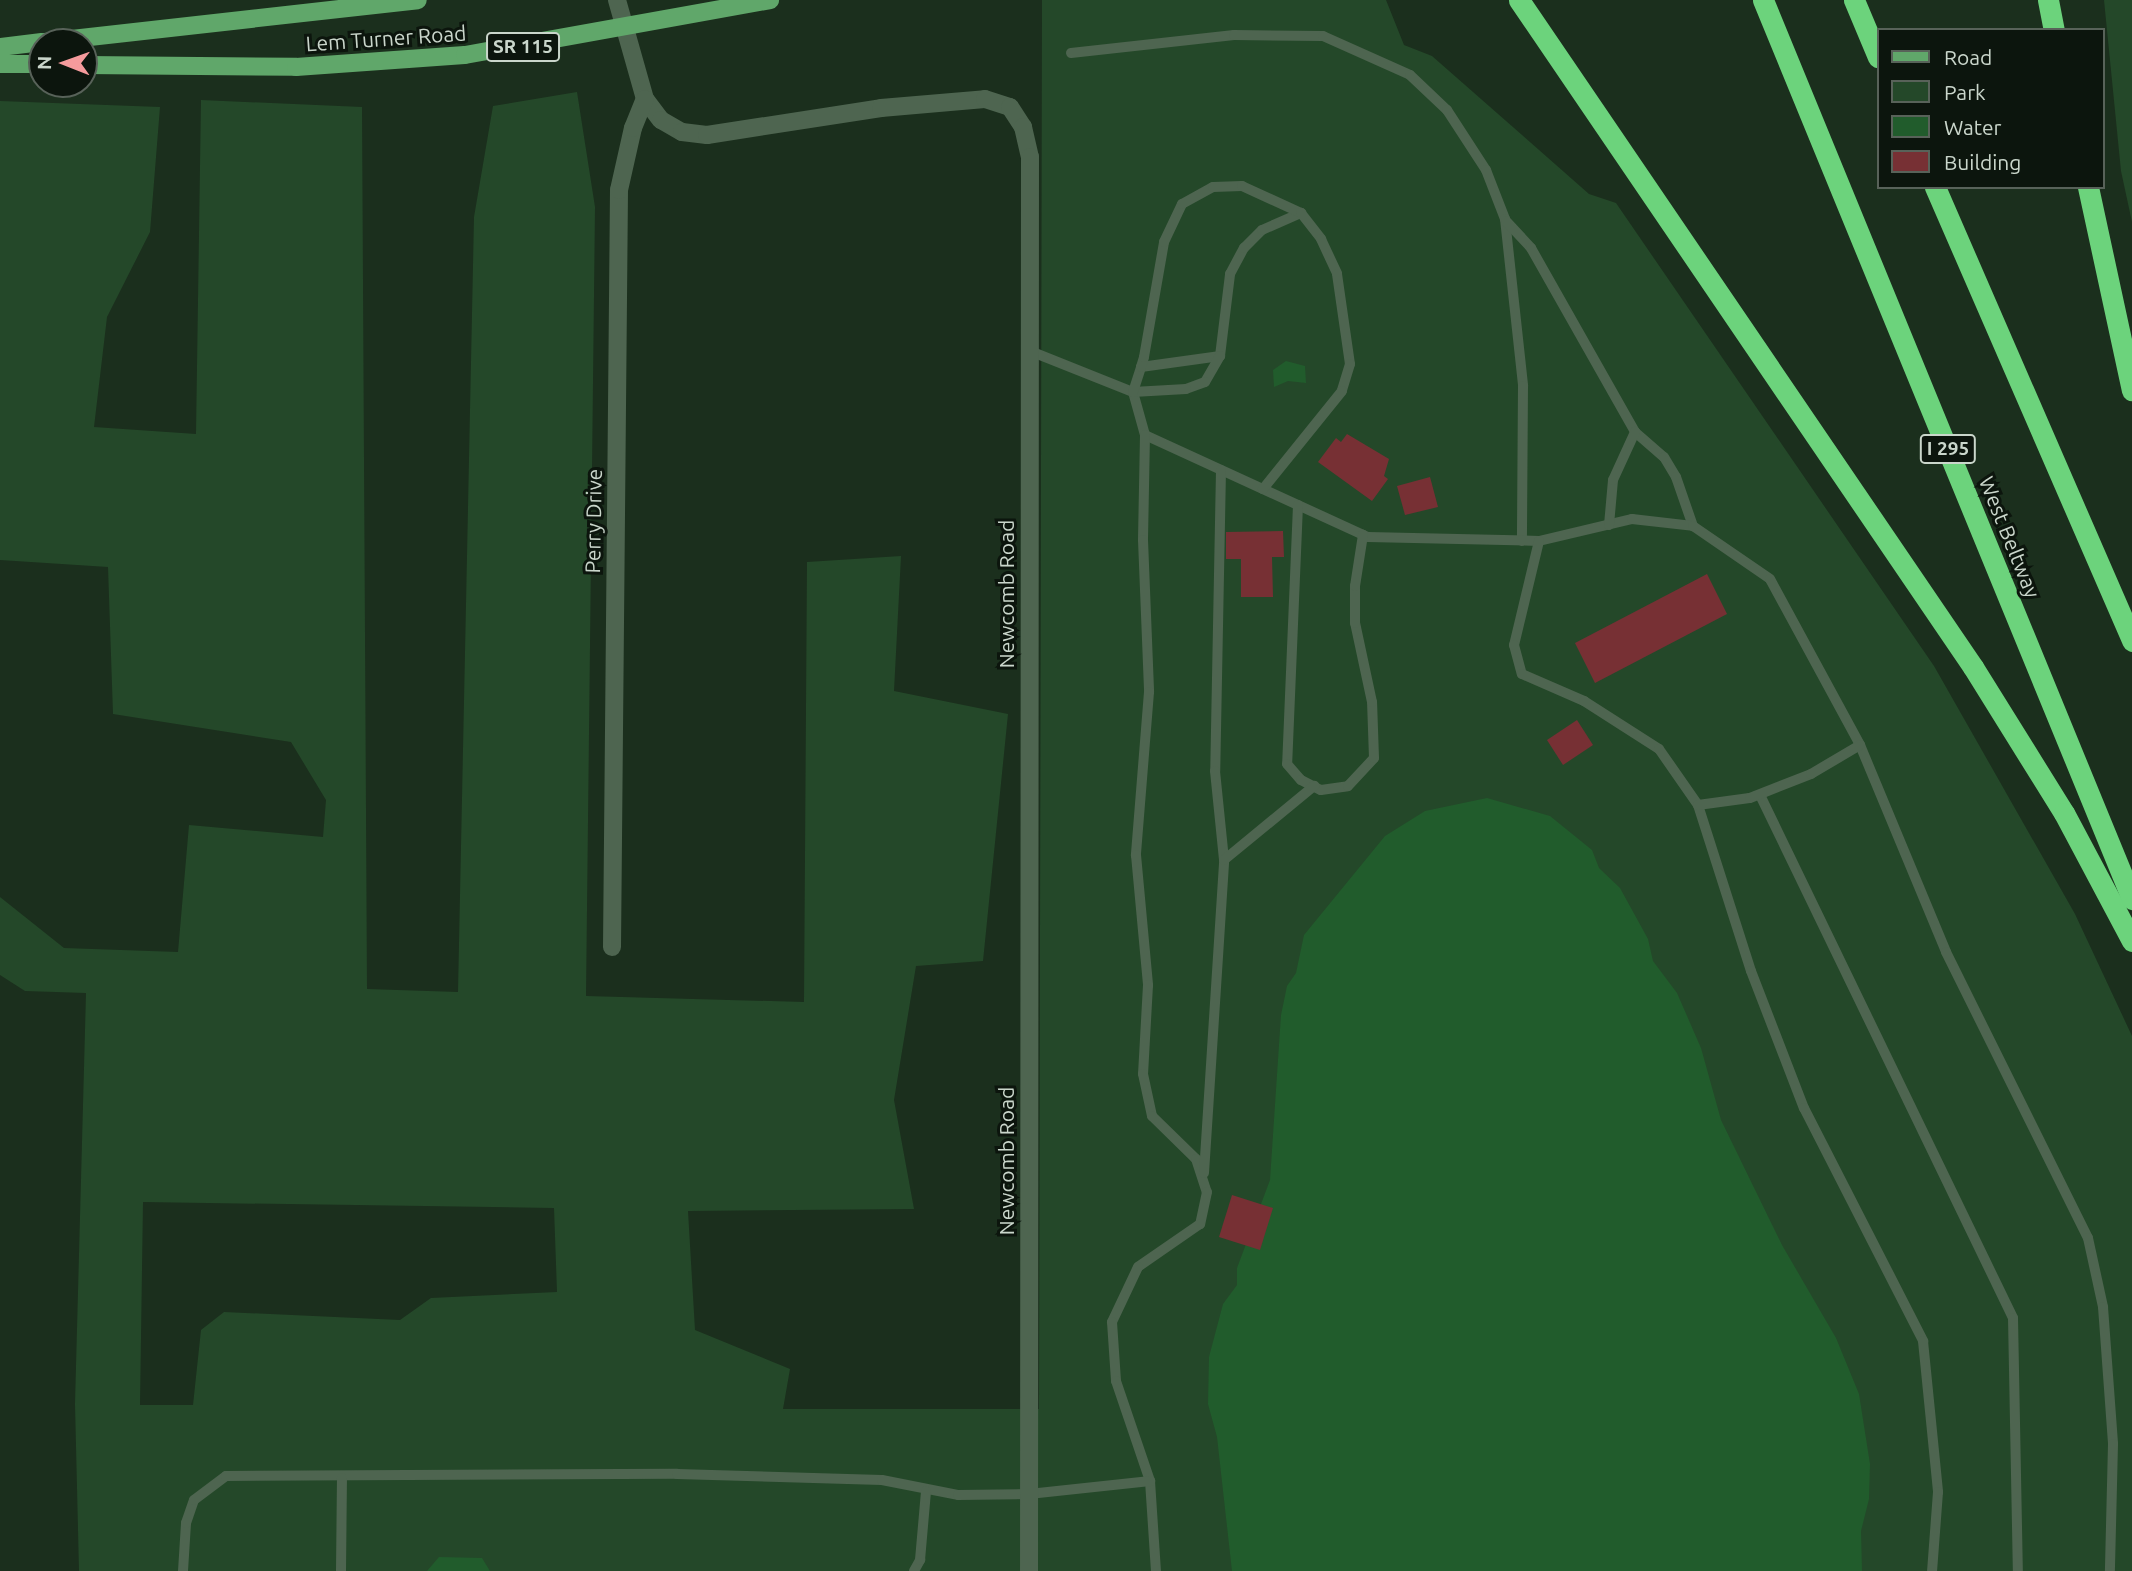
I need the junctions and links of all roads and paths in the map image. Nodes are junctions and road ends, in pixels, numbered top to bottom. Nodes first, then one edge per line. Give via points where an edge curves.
1 (418, 0) edge
2 (617, 0) edge
3 (771, 0) edge
4 (1519, 0) edge
5 (1763, 0) edge
6 (1854, 0) edge
7 (2048, 0) edge
8 (2054, 28) edge
9 (625, 29) junction
10 (98, 36) edge
11 (28, 44) edge
12 (0, 47) edge
13 (1071, 52) dead end
14 (1876, 52) edge
15 (0, 64) edge
16 (28, 64) edge
17 (98, 65) edge
18 (645, 99) junction
19 (1936, 189) edge
20 (2088, 189) edge
21 (1301, 213) junction
22 (1506, 221) junction
23 (1030, 351) junction
24 (1220, 356) junction
25 (1141, 367) junction
26 (2132, 390) edge
27 (1133, 391) junction
28 (1635, 432) junction
29 (1145, 435) junction
30 (1221, 470) junction
31 (1263, 489) junction
32 (1298, 505) junction
33 (1609, 525) junction
34 (1693, 526) junction
35 (1363, 535) junction
36 (1522, 541) junction
37 (1539, 541) junction
38 (2132, 641) edge
39 (1860, 745) junction
40 (1314, 786) junction
41 (1760, 795) junction
42 (1698, 805) junction
43 (1224, 860) junction
44 (2132, 899) edge
45 (2132, 941) edge
46 (612, 947) dead end
47 (1204, 1174) junction
48 (342, 1478) junction
49 (1150, 1482) junction
50 (926, 1491) junction
51 (1029, 1494) junction
52 (183, 1571) edge
53 (341, 1571) edge
54 (914, 1571) edge
55 (1029, 1571) edge
56 (1156, 1571) edge
57 (1932, 1571) edge
58 (2018, 1571) edge
59 (2110, 1571) edge

1 - 10 main road, Lem Turner Road
2 - 9 street, Newcomb Road
3 - 9 main road, Lem Turner Road / SR 115
4 - 45 highway via 1973,667 2064,813
5 - 44 highway, West Beltway / I 295
6 - 14 highway
7 - 8 highway
9 - 17 main road, Lem Turner Road / SR 115 via 498,51 351,66
9 - 18 street, Newcomb Road
11 - 12 main road, Lem Turner Road
13 - 22 lane via 1272,33 1323,36 1353,47 1410,75 1447,110 1486,170
15 - 16 main road
18 - 23 street, Newcomb Road via 661,120 682,132 707,135 881,108 985,99 1010,107 1023,127 1030,157
18 - 46 street, Perry Drive via 633,128 619,190
19 - 38 highway
20 - 26 highway
21 - 24 lane via 1262,230 1244,248 1230,274
21 - 25 lane via 1242,186 1213,187 1182,204 1164,242
21 - 31 lane via 1321,239 1337,274 1350,364 1342,391
22 - 28 lane via 1531,248
22 - 36 lane via 1523,386
23 - 27 lane
23 - 51 street, Newcomb Road
24 - 25 lane
24 - 27 lane via 1205,382 1186,388
25 - 27 lane
27 - 29 lane
28 - 33 lane via 1613,480
28 - 34 lane via 1664,457
29 - 30 lane
29 - 47 lane via 1143,540 1149,692 1136,855 1148,985 1143,1074 1152,1116 1196,1159
30 - 31 lane
30 - 43 lane via 1215,771
31 - 32 lane
32 - 35 lane
32 - 40 lane via 1287,764 1301,780
33 - 34 lane via 1632,519
33 - 37 lane
34 - 39 lane via 1770,579
35 - 36 lane
35 - 40 lane via 1354,586 1355,623 1372,702 1374,758 1348,786 1321,790
36 - 37 lane
37 - 42 lane via 1514,645 1522,674 1584,701 1659,749
39 - 41 lane via 1811,774
39 - 59 lane via 1946,952 2088,1238 2103,1307 2112,1430
40 - 43 lane
41 - 42 lane
41 - 58 lane via 2013,1318
42 - 57 lane via 1751,971 1804,1108 1923,1341 1938,1492
43 - 47 lane
47 - 49 lane via 1208,1192 1200,1224 1138,1267 1112,1322 1116,1381
48 - 50 lane via 677,1474 882,1480
48 - 52 lane via 226,1476 207,1486 194,1500 186,1523
48 - 53 lane
49 - 51 lane
49 - 56 lane
50 - 51 lane
50 - 54 lane via 920,1560
51 - 55 street, Newcomb Road

